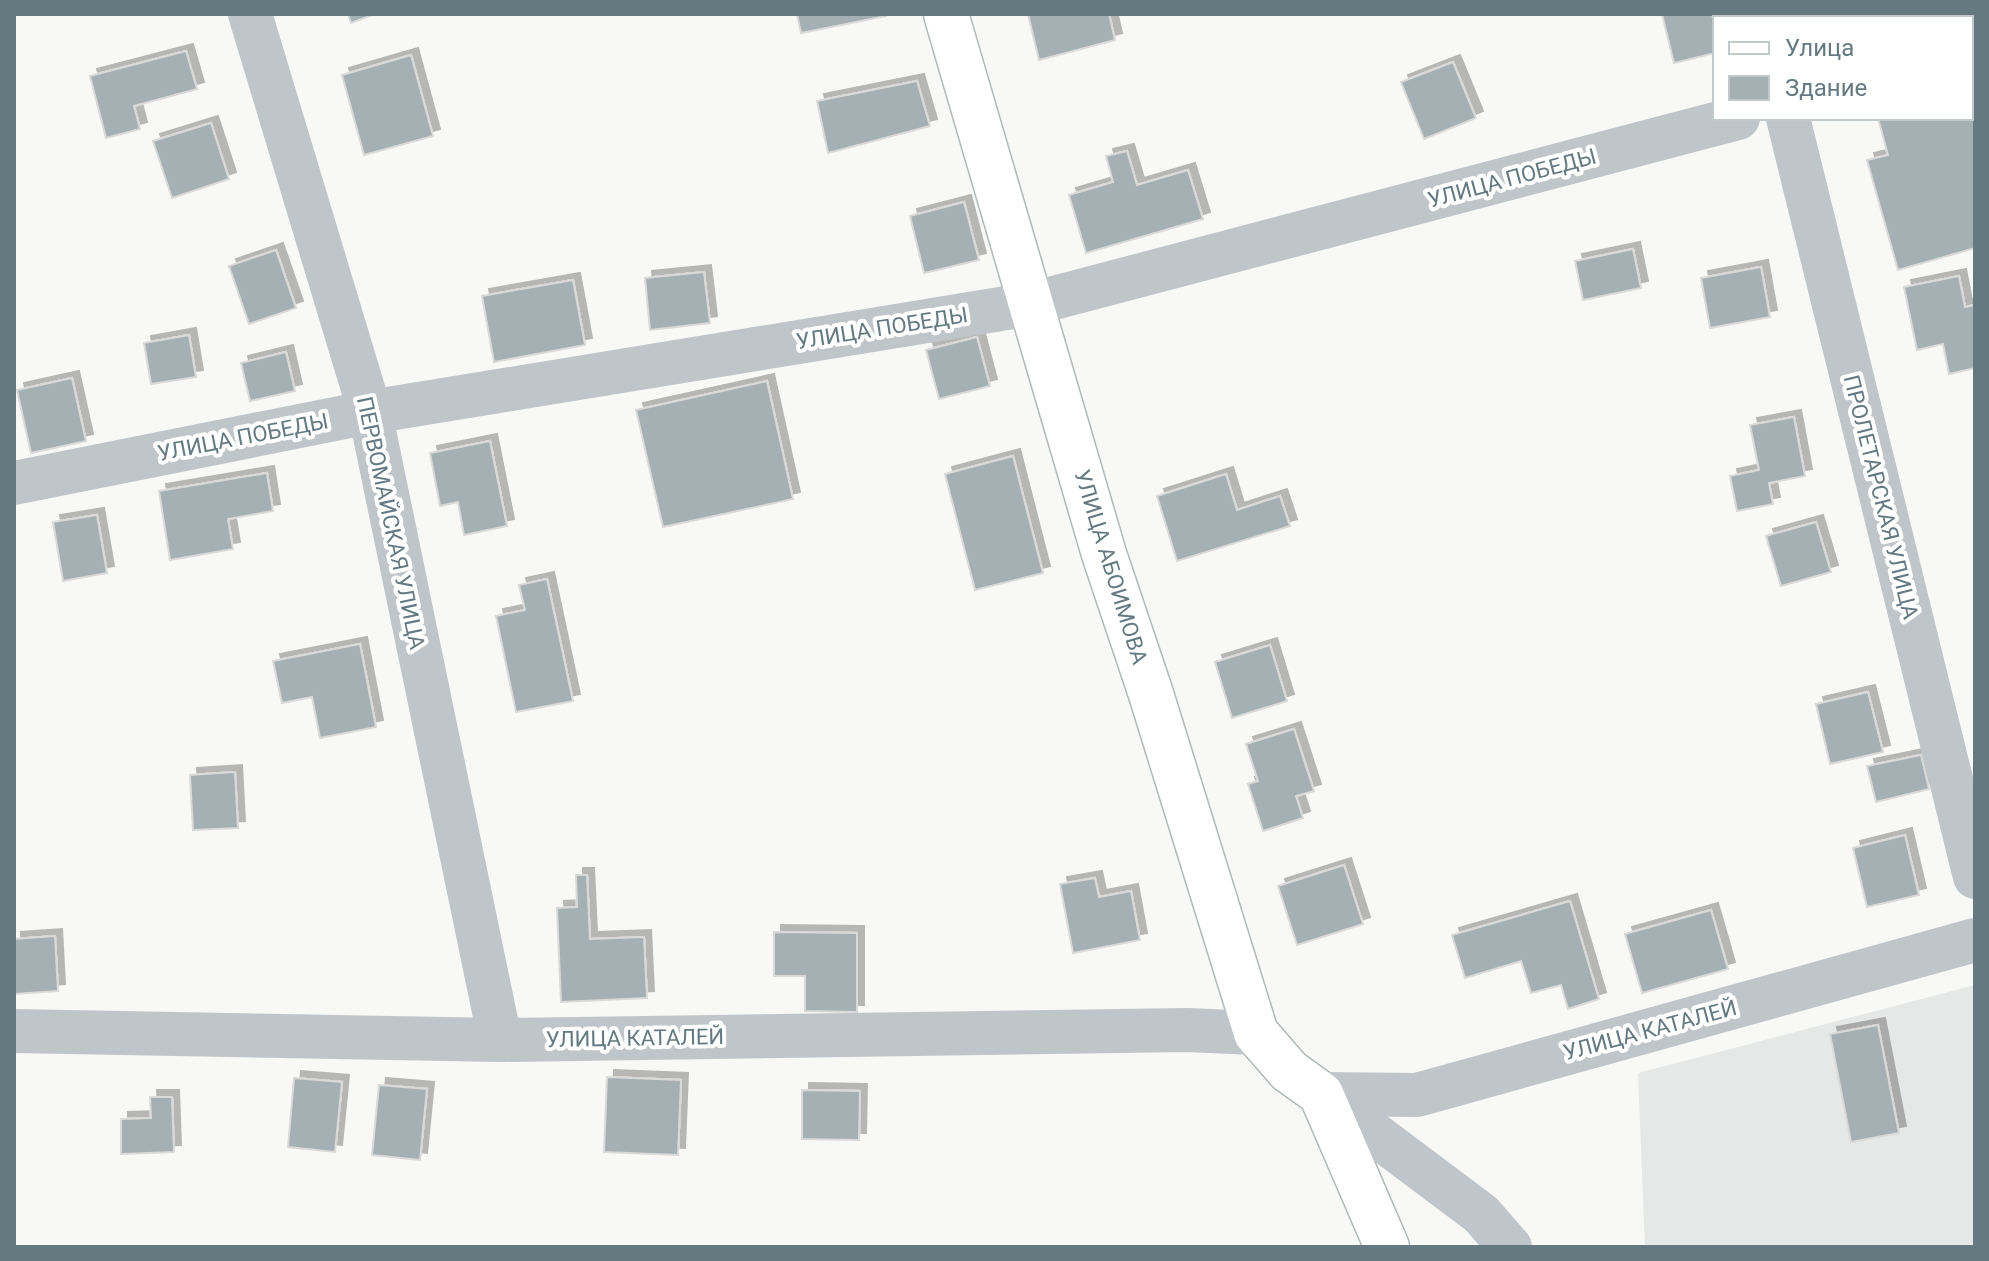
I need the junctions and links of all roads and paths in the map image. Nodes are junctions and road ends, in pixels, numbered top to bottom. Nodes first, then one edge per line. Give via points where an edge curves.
1 (250, 14) edge
2 (946, 14) edge
3 (1730, 120) edge
4 (1788, 120) edge
5 (1031, 304) junction
6 (370, 412) junction
7 (14, 483) edge
8 (1975, 877) edge
9 (1975, 940) edge
10 (14, 1031) edge
11 (1256, 1033) junction
12 (500, 1040) junction
13 (1321, 1094) junction
14 (1387, 1247) edge
15 (1510, 1247) edge

1 - 6 street, ПЕРВОМАЙСКАЯ УЛИЦА
2 - 5 main road, УЛИЦА АБОИМОВА
3 - 5 street, УЛИЦА ПОБЕДЫ
4 - 8 street, ПРОЛЕТАРСКАЯ УЛИЦА
5 - 6 street, УЛИЦА ПОБЕДЫ
5 - 11 main road, УЛИЦА АБОИМОВА
6 - 7 street, УЛИЦА ПОБЕДЫ
6 - 12 street, ПЕРВОМАЙСКАЯ УЛИЦА
9 - 13 street, УЛИЦА КАТАЛЕЙ via 1417,1095
10 - 12 street, УЛИЦА КАТАЛЕЙ
11 - 12 street, УЛИЦА КАТАЛЕЙ
11 - 13 main road, УЛИЦА АБОИМОВА via 1289,1071
13 - 14 main road
13 - 15 street via 1481,1214

